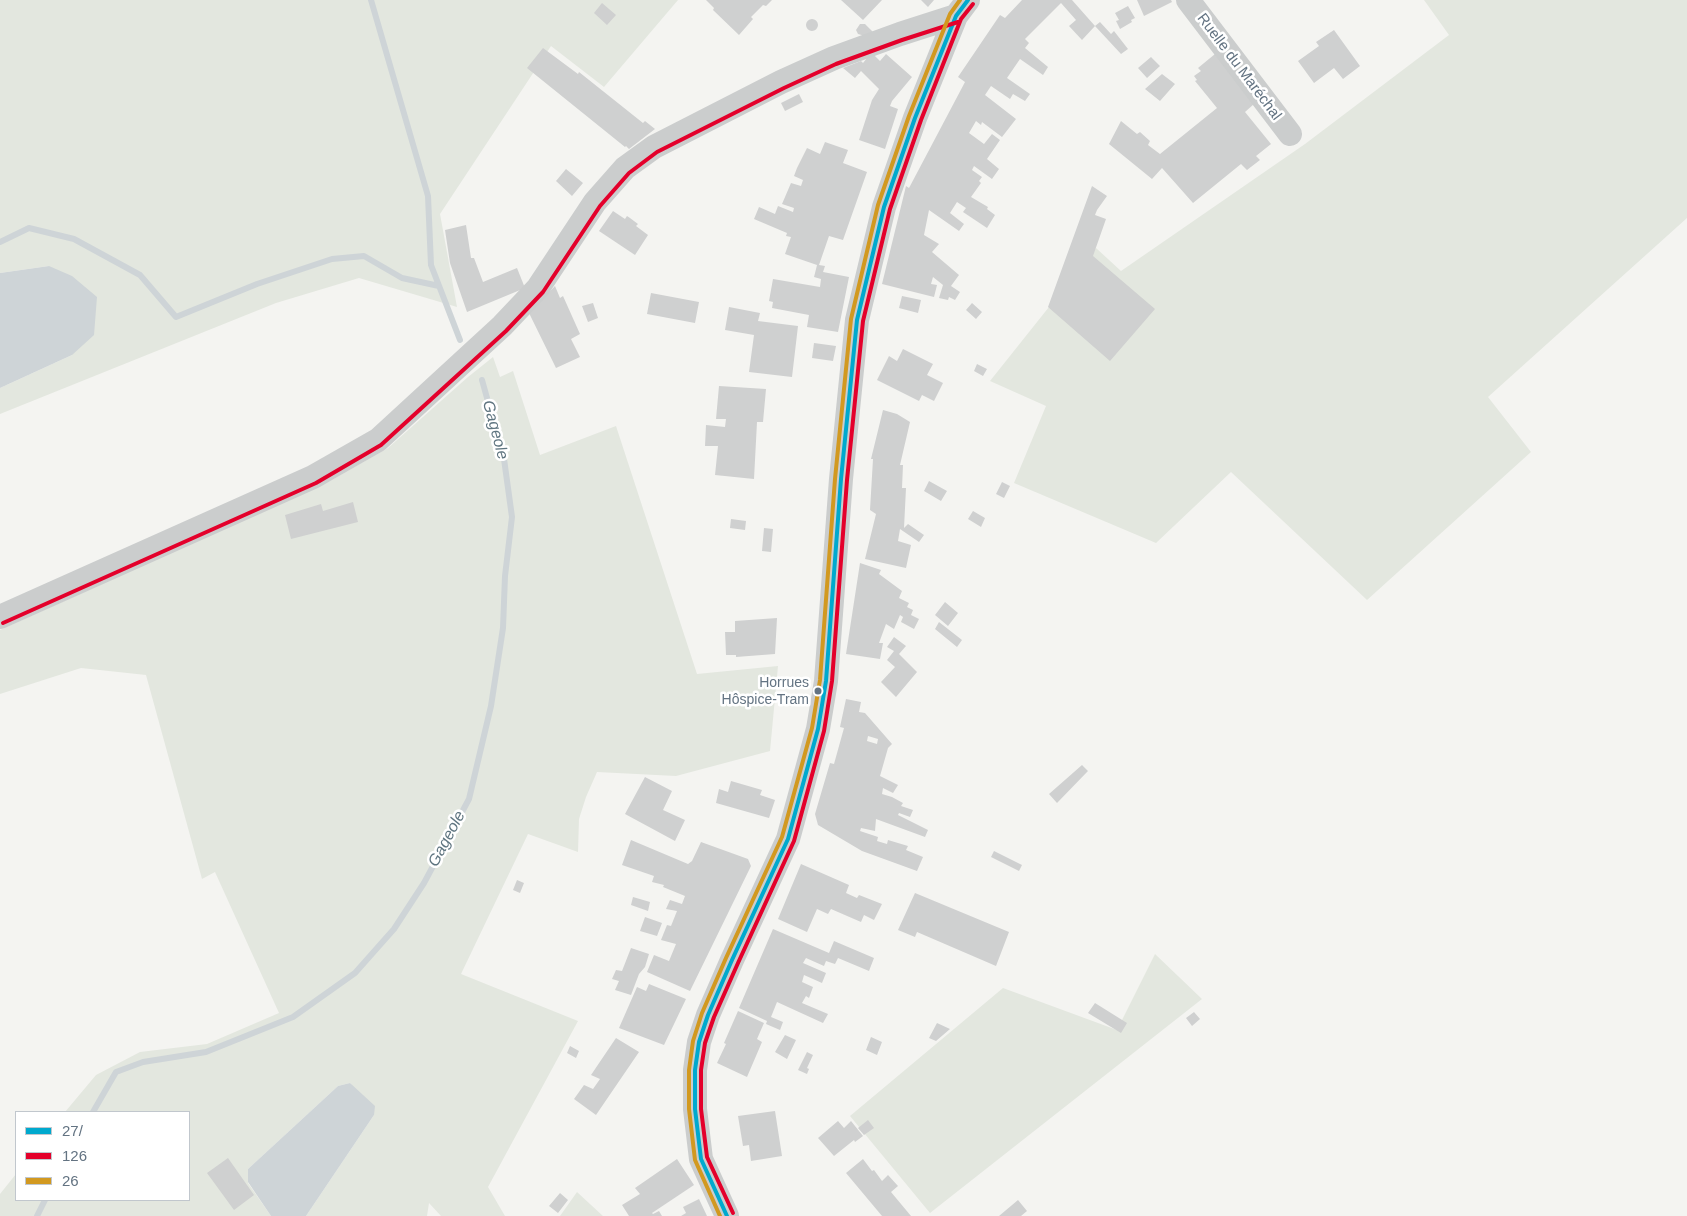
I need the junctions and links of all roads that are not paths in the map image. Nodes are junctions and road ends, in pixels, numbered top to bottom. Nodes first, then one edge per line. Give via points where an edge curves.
1 (1188, 0) edge
2 (962, 8) edge
3 (1290, 134) dead end
4 (0, 617) edge
5 (727, 1216) edge

1 - 3 street, Ruelle du Maréchal
2 - 4 street via 781,82 654,147 625,168 595,202 538,288 502,326 378,440 313,478
2 - 5 street via 915,118 884,207 857,320 826,681 818,728 788,839 732,960 699,1042 694,1070 701,1159

